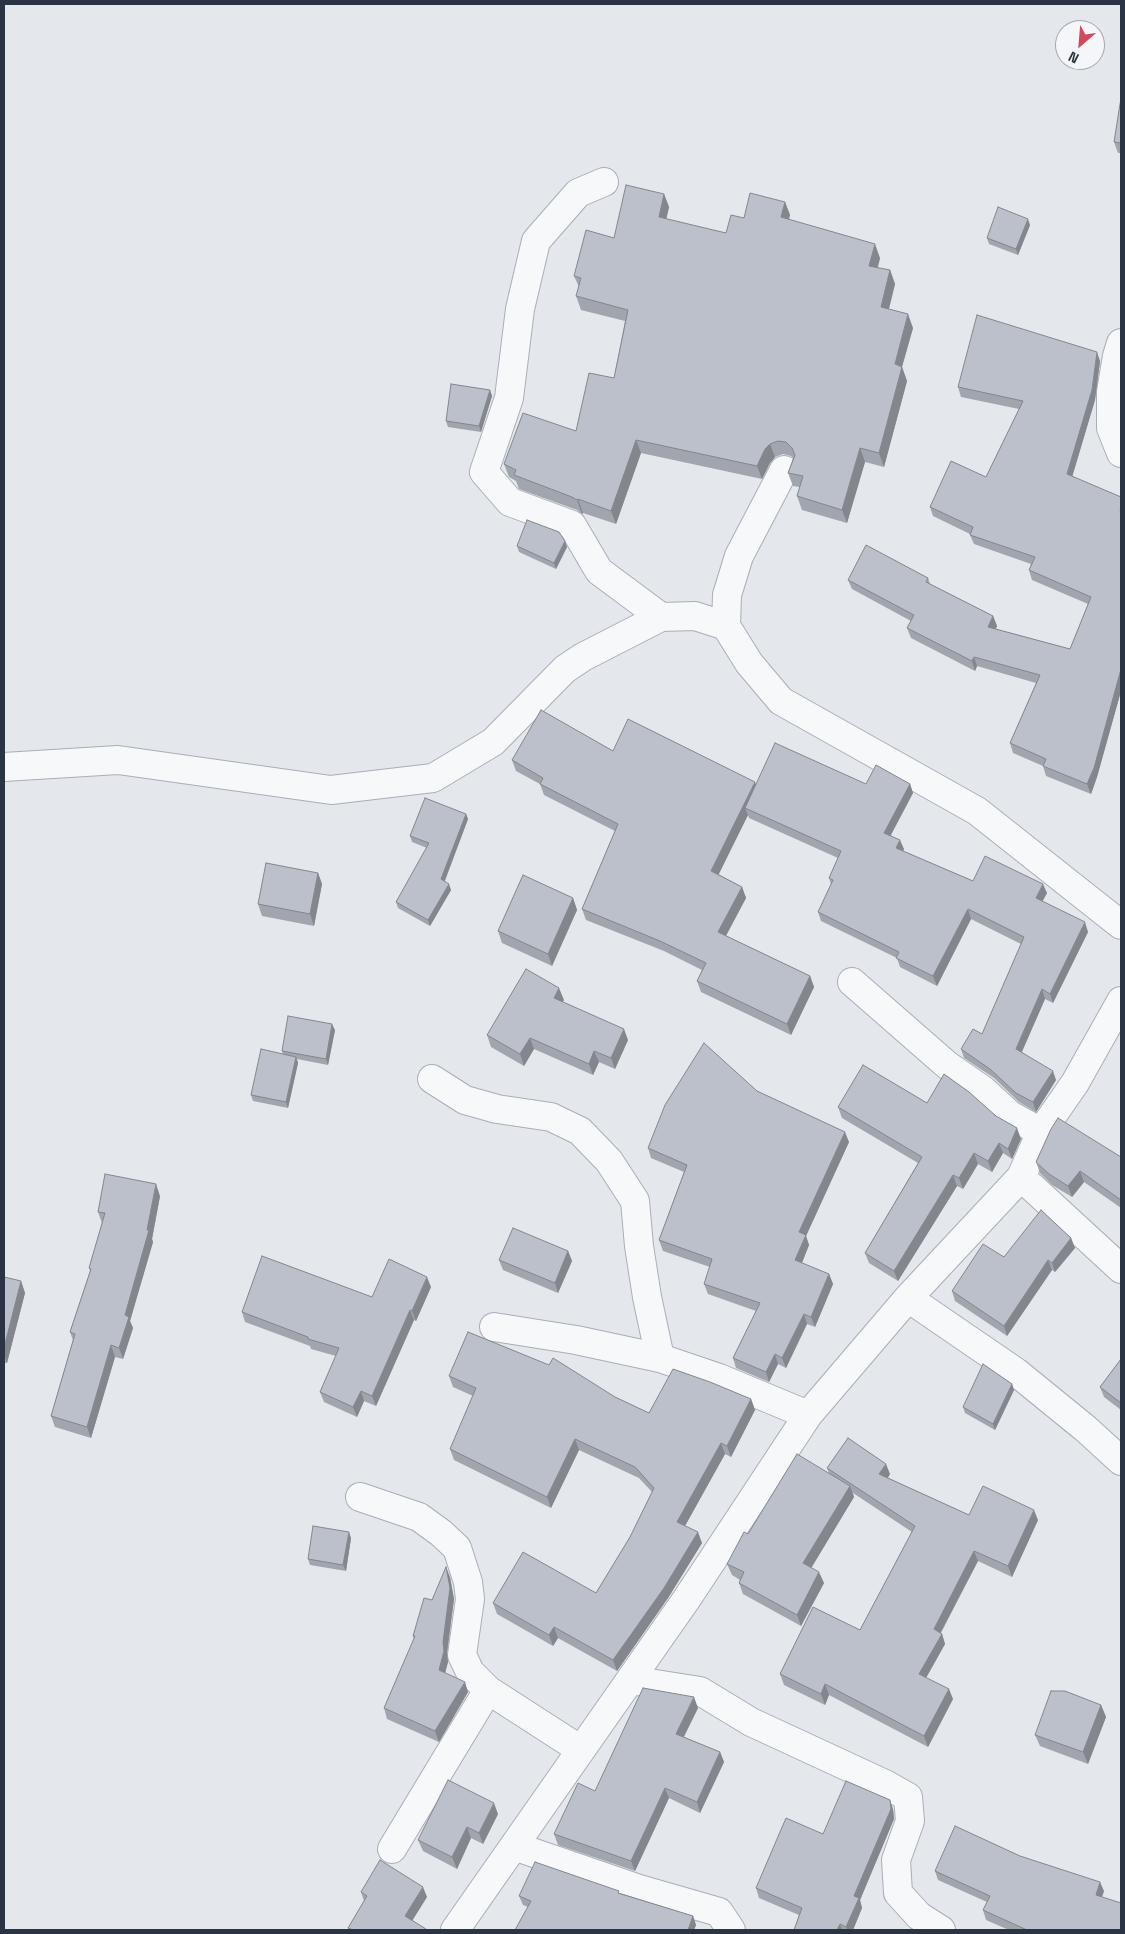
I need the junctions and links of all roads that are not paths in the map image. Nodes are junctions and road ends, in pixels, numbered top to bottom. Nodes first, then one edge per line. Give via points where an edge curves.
1 (604, 182) dead end
2 (1121, 343) edge
3 (1121, 453) edge
4 (784, 470) dead end
5 (661, 617) junction
6 (726, 626) junction
7 (4, 767) edge
8 (1121, 925) edge
9 (852, 982) dead end
10 (1121, 1001) edge
11 (432, 1078) dead end
12 (1041, 1132) junction
13 (1021, 1176) junction
14 (1121, 1269) edge
15 (908, 1298) junction
16 (494, 1327) dead end
17 (660, 1358) junction
18 (808, 1415) junction
19 (1121, 1461) edge
20 (360, 1497) dead end
21 (630, 1680) junction
22 (488, 1690) junction
23 (581, 1750) junction
24 (514, 1846) junction
25 (392, 1850) dead end
26 (455, 1930) edge
27 (730, 1930) edge
28 (941, 1930) edge

1 - 5 street via 578,193 536,241 520,310 509,398 484,472 510,502 572,525 599,572
2 - 3 street via 1111,392 1111,428
4 - 6 street via 739,556 727,595
5 - 6 street via 695,616
5 - 7 street via 565,669 493,742 433,778 332,790 118,760
6 - 8 street via 749,663 782,701 977,811
9 - 12 street via 1010,1115
10 - 12 street via 1075,1083
11 - 17 street via 465,1100 497,1109 551,1117 580,1130 609,1161 635,1201 641,1263
12 - 13 street
13 - 14 street
13 - 15 street
15 - 18 street
15 - 19 street via 1016,1372
16 - 17 street
17 - 18 street via 719,1378
18 - 21 street
20 - 22 street via 418,1517 457,1548 470,1599 462,1655 470,1672
21 - 23 street
21 - 28 street via 700,1691 751,1722 908,1797 910,1821 896,1860 898,1893 919,1916
22 - 23 street
22 - 25 street
23 - 24 street
24 - 26 street
24 - 27 street via 639,1889 719,1912

